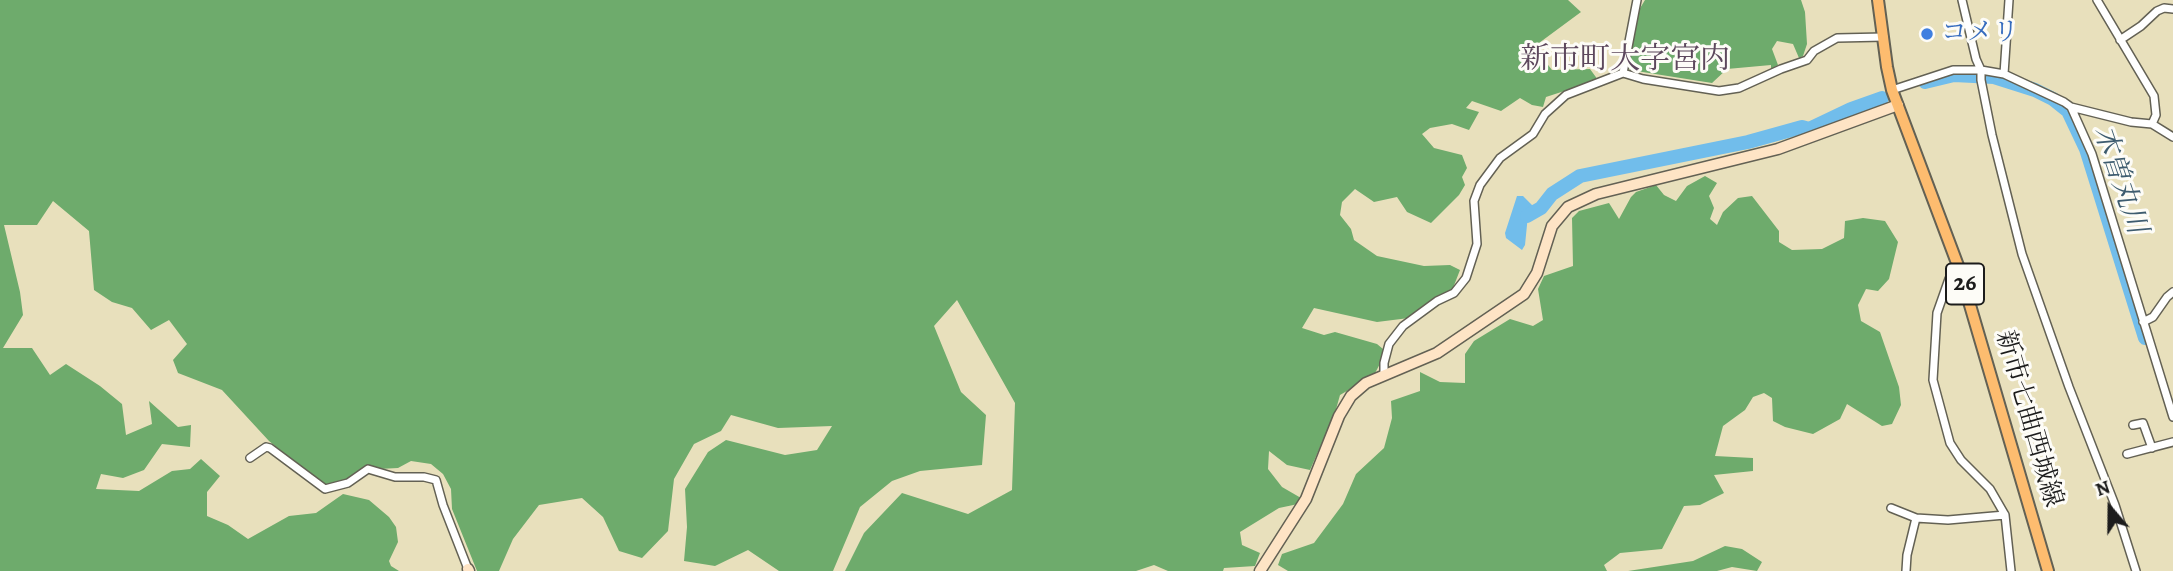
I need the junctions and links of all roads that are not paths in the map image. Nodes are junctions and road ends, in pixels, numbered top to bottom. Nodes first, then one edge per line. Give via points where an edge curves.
1 (1637, 0) edge
2 (1878, 0) edge
3 (1962, 0) edge
4 (2009, 0) edge
5 (2097, 0) edge
6 (2173, 9) edge
7 (1884, 37) junction
8 (2120, 40) junction
9 (1623, 73) junction
10 (1981, 73) junction
11 (2004, 74) junction
12 (1892, 90) junction
13 (1898, 105) junction
14 (2071, 107) junction
15 (2152, 124) junction
16 (2173, 137) edge
17 (1960, 271) junction
18 (2173, 292) edge
19 (2143, 322) junction
20 (1384, 374) junction
21 (2173, 417) edge
22 (2133, 425) dead end
23 (2173, 442) edge
24 (2152, 448) junction
25 (2127, 454) dead end
26 (250, 458) dead end
27 (1891, 508) dead end
28 (2005, 515) junction
29 (1916, 518) junction
30 (469, 570) edge
31 (1260, 571) edge
32 (1906, 571) edge
33 (2011, 571) edge
34 (2048, 571) edge
35 (2136, 571) edge

1 - 9 street
2 - 7 main road, 新市七曲西城線 / 26
3 - 10 street
4 - 11 street
5 - 8 street
6 - 8 street via 2157,11
7 - 9 street via 1837,38 1807,60 1739,88 1719,91
7 - 12 main road, 新市七曲西城線 / 26
8 - 15 street via 2154,96
9 - 20 street via 1556,102 1533,134 1488,173 1474,201 1477,244 1466,278 1454,293 1403,326 1389,344
10 - 11 street
10 - 12 street via 1954,69
10 - 35 street via 2022,254
11 - 14 street
12 - 13 main road, 新市七曲西城線 / 26
13 - 17 main road, 新市七曲西城線 / 26
13 - 20 street via 1777,149 1581,199 1568,206 1552,226 1524,295 1437,353
14 - 15 street
14 - 19 street via 2092,154
15 - 16 street
17 - 28 street via 1949,279 1937,313 1933,380 1950,443 1990,489
17 - 34 main road, 新市七曲西城線 / 26
18 - 19 street via 2153,317
19 - 21 street
20 - 31 street via 1351,396 1306,499
22 - 24 street via 2143,423
23 - 24 street
24 - 25 street
26 - 30 street via 270,448 325,489 348,483 368,469 395,477 436,480
27 - 29 street
28 - 29 street
28 - 33 street
29 - 32 street

